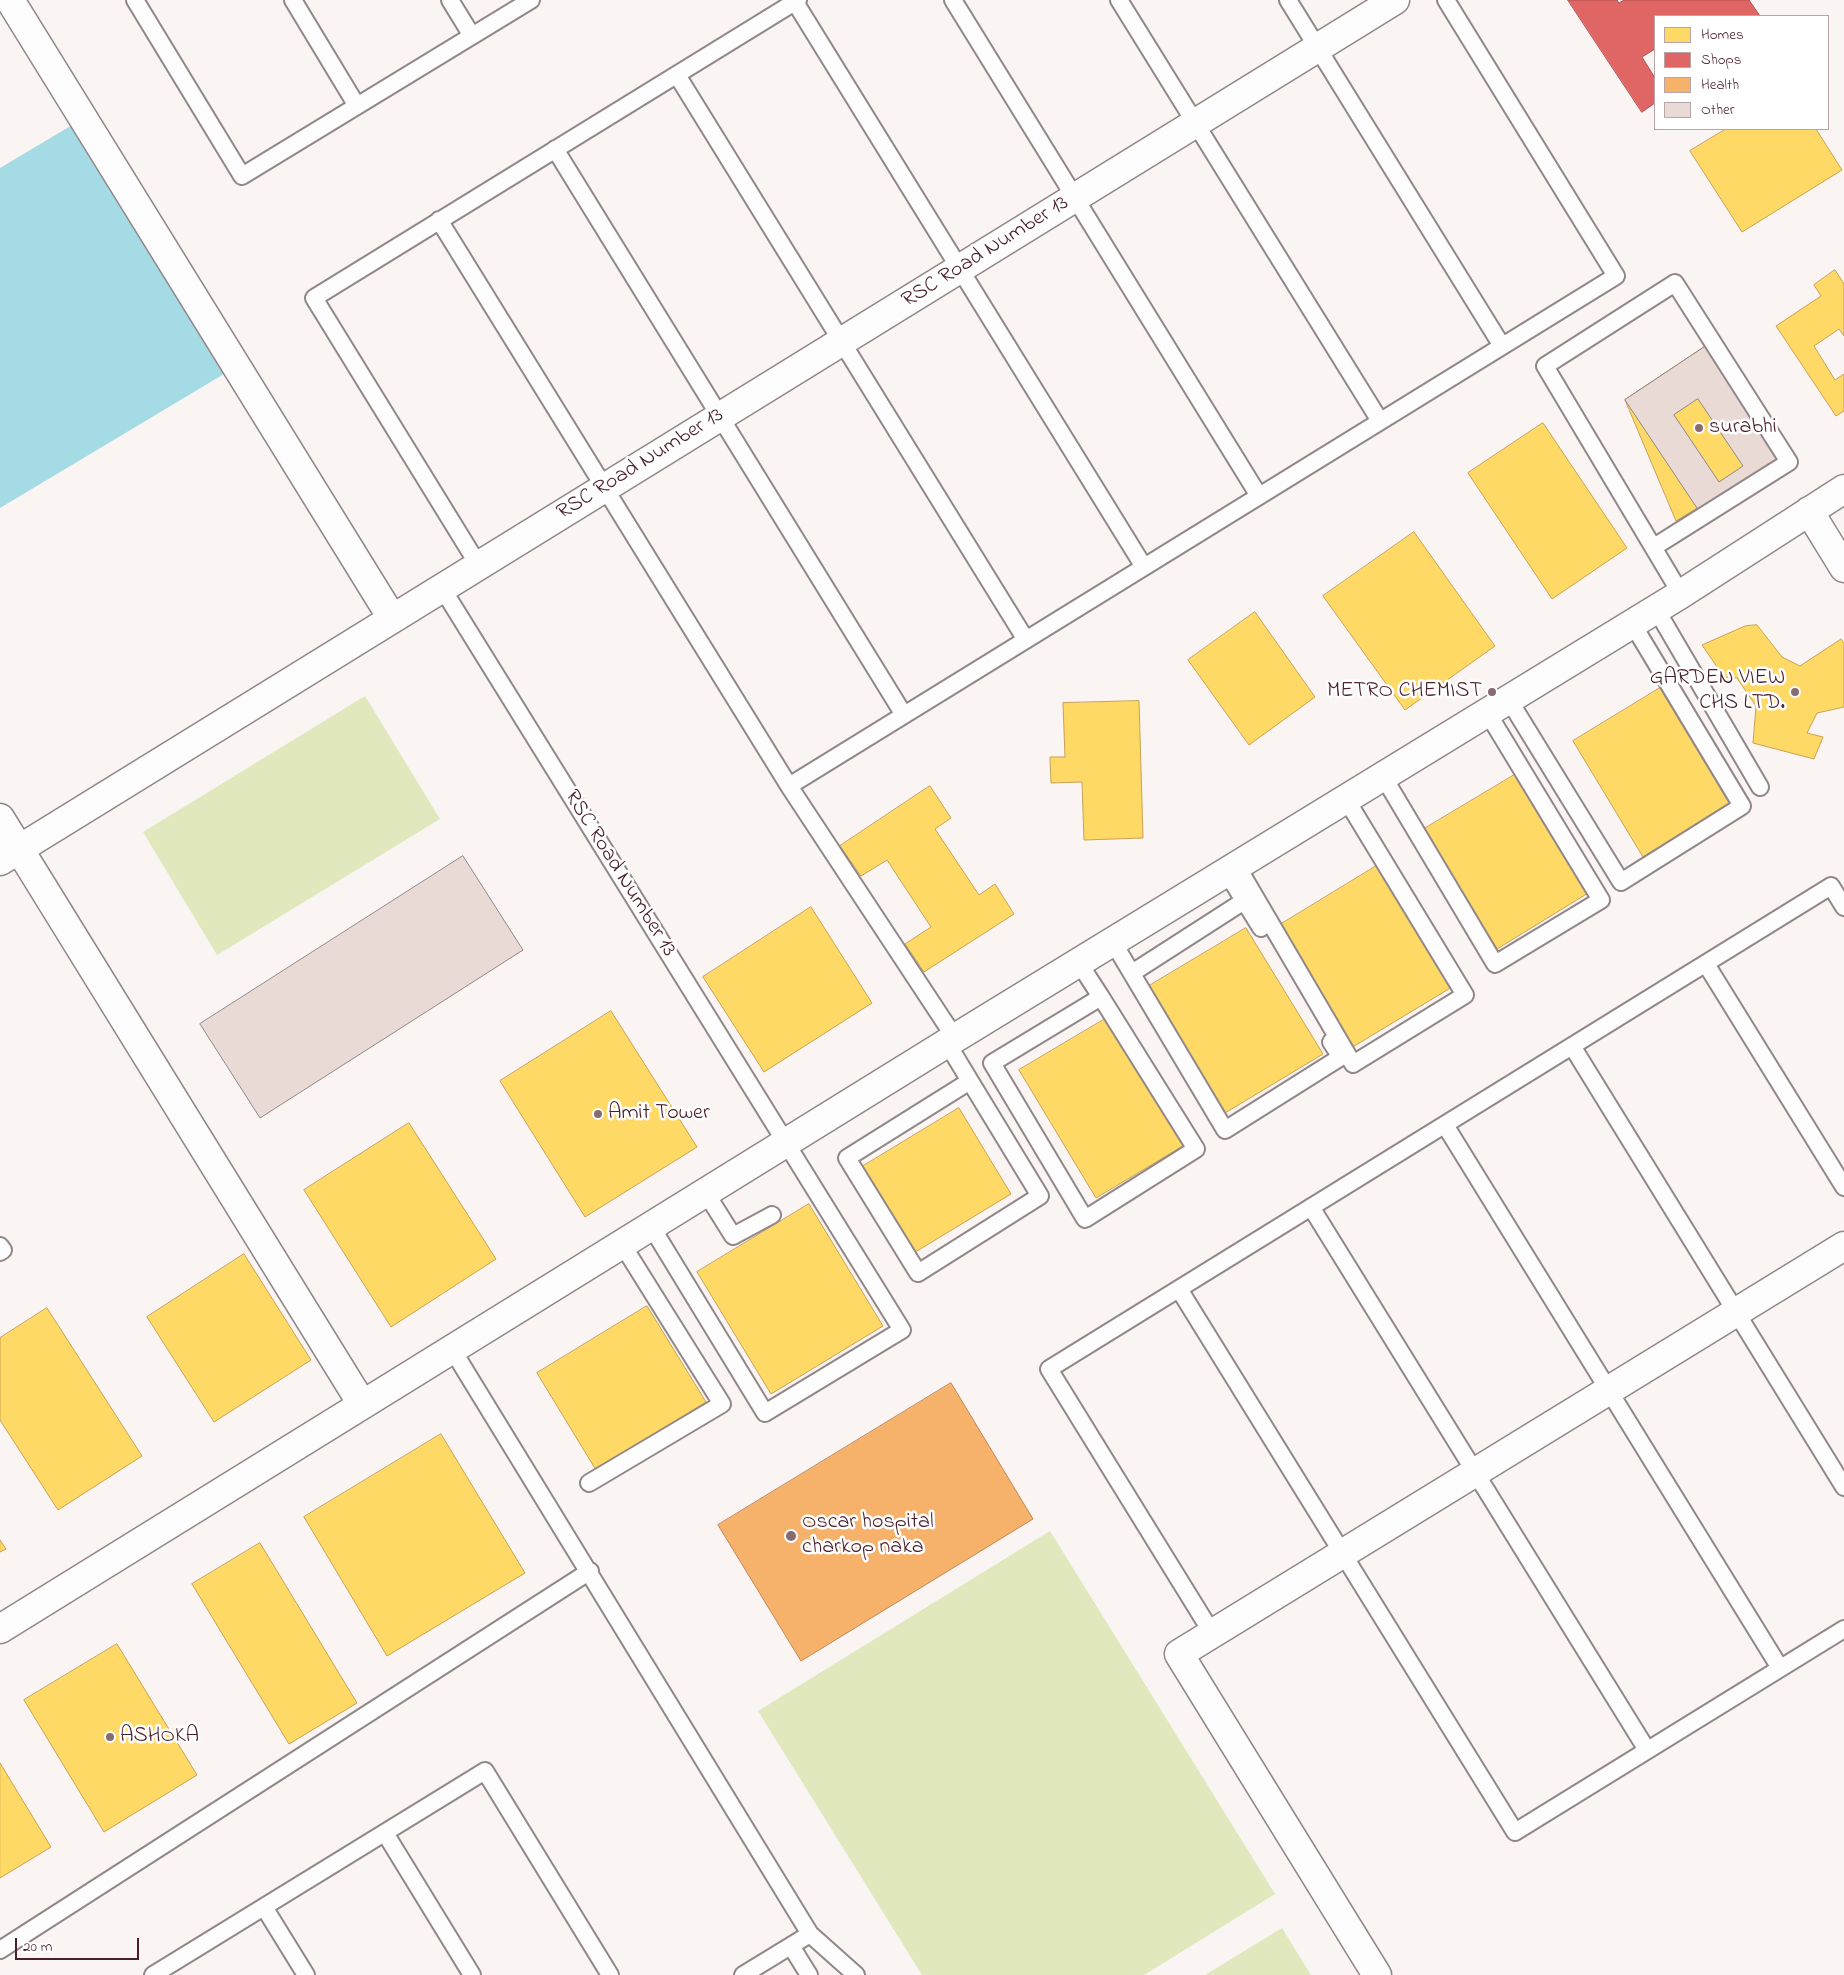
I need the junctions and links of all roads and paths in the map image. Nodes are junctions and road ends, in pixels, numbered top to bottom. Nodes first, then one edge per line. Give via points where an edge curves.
1 (10, 0) edge
2 (135, 0) edge
3 (293, 0) edge
4 (450, 0) edge
5 (531, 0) edge
6 (953, 0) edge
7 (1119, 0) edge
8 (1288, 0) edge
9 (1395, 0) edge
10 (1446, 0) edge
11 (797, 1) edge
12 (472, 36) junction
13 (1317, 48) junction
14 (677, 74) junction
15 (357, 106) junction
16 (1195, 123) junction
17 (555, 149) junction
18 (1075, 198) junction
19 (440, 220) junction
20 (960, 268) junction
21 (842, 341) junction
22 (1502, 346) junction
23 (720, 416) junction
24 (1380, 421) junction
25 (605, 488) junction
26 (1844, 489) edge
27 (1259, 496) junction
28 (1809, 511) junction
29 (1654, 547) junction
30 (479, 566) junction
31 (1144, 567) junction
32 (1844, 568) edge
33 (442, 588) junction
34 (1681, 594) junction
35 (1656, 609) junction
36 (392, 618) junction
37 (1632, 623) junction
38 (1026, 640) junction
39 (1498, 706) junction
40 (904, 714) junction
41 (1383, 776) junction
42 (789, 786) junction
43 (1760, 787) dead end
44 (1346, 799) junction
45 (0, 818) edge
46 (10, 855) edge
47 (1232, 869) junction
48 (1244, 901) junction
49 (1844, 907) edge
50 (1113, 942) junction
51 (1079, 963) junction
52 (1706, 964) junction
53 (1132, 974) junction
54 (1101, 998) junction
55 (951, 1041) junction
56 (1572, 1046) junction
57 (970, 1081) junction
58 (1445, 1125) junction
59 (785, 1143) junction
60 (1844, 1187) edge
61 (706, 1192) junction
62 (1311, 1207) junction
63 (772, 1215) dead end
64 (651, 1226) junction
65 (622, 1244) junction
66 (0, 1246) edge
67 (1844, 1246) edge
68 (0, 1252) edge
69 (1179, 1289) junction
70 (1736, 1312) junction
71 (452, 1349) junction
72 (1609, 1390) junction
73 (362, 1404) junction
74 (1475, 1472) junction
75 (589, 1483) dead end
76 (1844, 1488) edge
77 (1343, 1553) junction
78 (590, 1571) junction
79 (0, 1628) edge
80 (1844, 1629) edge
81 (1212, 1633) junction
82 (1780, 1668) junction
83 (1647, 1750) junction
84 (385, 1833) junction
85 (264, 1906) junction
86 (810, 1934) junction
87 (791, 1946) junction
88 (0, 1950) edge
89 (153, 1975) edge
90 (306, 1975) edge
91 (472, 1975) edge
92 (610, 1975) edge
93 (743, 1975) edge
94 (809, 1975) edge
95 (856, 1975) edge
96 (1377, 1975) edge

1 - 36 street
2 - 15 lane via 242,176
3 - 15 lane
4 - 12 lane
5 - 12 lane
6 - 18 lane
7 - 16 lane
8 - 13 lane
9 - 13 street, RSC Road Number 13
10 - 22 lane via 1616,276
11 - 14 lane
11 - 20 lane
12 - 15 lane
13 - 16 street, RSC Road Number 13
13 - 22 lane
14 - 17 lane
14 - 21 lane
16 - 18 street, RSC Road Number 13
16 - 24 lane
17 - 19 lane
17 - 23 lane
18 - 20 street, RSC Road Number 13
18 - 27 lane
19 - 25 lane
19 - 30 lane via 314,298
20 - 21 street, RSC Road Number 13
20 - 31 lane
21 - 23 street, RSC Road Number 13
21 - 38 lane
22 - 24 lane
23 - 25 street, RSC Road Number 13
23 - 40 lane
24 - 27 lane
25 - 30 street, RSC Road Number 13
25 - 42 lane
26 - 28 street
27 - 31 lane
28 - 32 street
28 - 34 street
29 - 29 lane via 1789,462 1675,283 1545,366
29 - 34 lane
30 - 33 street, RSC Road Number 13
31 - 38 lane
33 - 36 street
33 - 59 lane, RSC Road Number 13
34 - 35 street
35 - 37 street
35 - 43 lane
36 - 46 street
37 - 39 street
37 - 39 lane via 1742,806 1621,882
38 - 40 lane
39 - 41 street
39 - 41 lane via 1601,900 1494,964
40 - 42 lane
41 - 44 street
42 - 55 lane
44 - 47 street
44 - 47 lane via 1465,995 1353,1064
45 - 46 street
46 - 73 street
47 - 48 lane
47 - 50 street
48 - 53 lane
48 - 53 lane via 1340,1057 1225,1130
49 - 52 lane via 1831,886
50 - 51 street
50 - 53 lane
51 - 54 lane
51 - 55 street
52 - 56 lane
52 - 60 lane
54 - 54 lane via 992,1063 1085,1219 1196,1149
55 - 57 lane
55 - 59 street
56 - 58 lane
56 - 70 lane
57 - 57 lane via 847,1158 918,1273 1040,1196
58 - 62 lane
58 - 72 lane
59 - 61 street
59 - 64 lane, RSC Road Number 13 via 902,1330 765,1413
61 - 63 lane via 733,1236
61 - 64 street
62 - 69 lane
62 - 74 lane
64 - 65 street
65 - 71 street
65 - 75 lane via 722,1404
66 - 68 lane via 3,1250
67 - 70 street
69 - 77 lane
69 - 81 lane via 1049,1369
70 - 72 street
70 - 76 lane
71 - 73 street
71 - 78 lane
72 - 74 street
72 - 82 lane
73 - 79 street
74 - 77 street
74 - 83 lane
77 - 81 street
77 - 83 lane via 1515,1832
78 - 86 lane
78 - 88 lane
80 - 82 lane
81 - 96 street via 1179,1654
82 - 83 lane
84 - 85 lane
84 - 91 lane
84 - 92 lane via 485,1771
85 - 89 lane
85 - 90 lane
86 - 87 lane
86 - 95 lane
87 - 93 lane
87 - 94 lane

